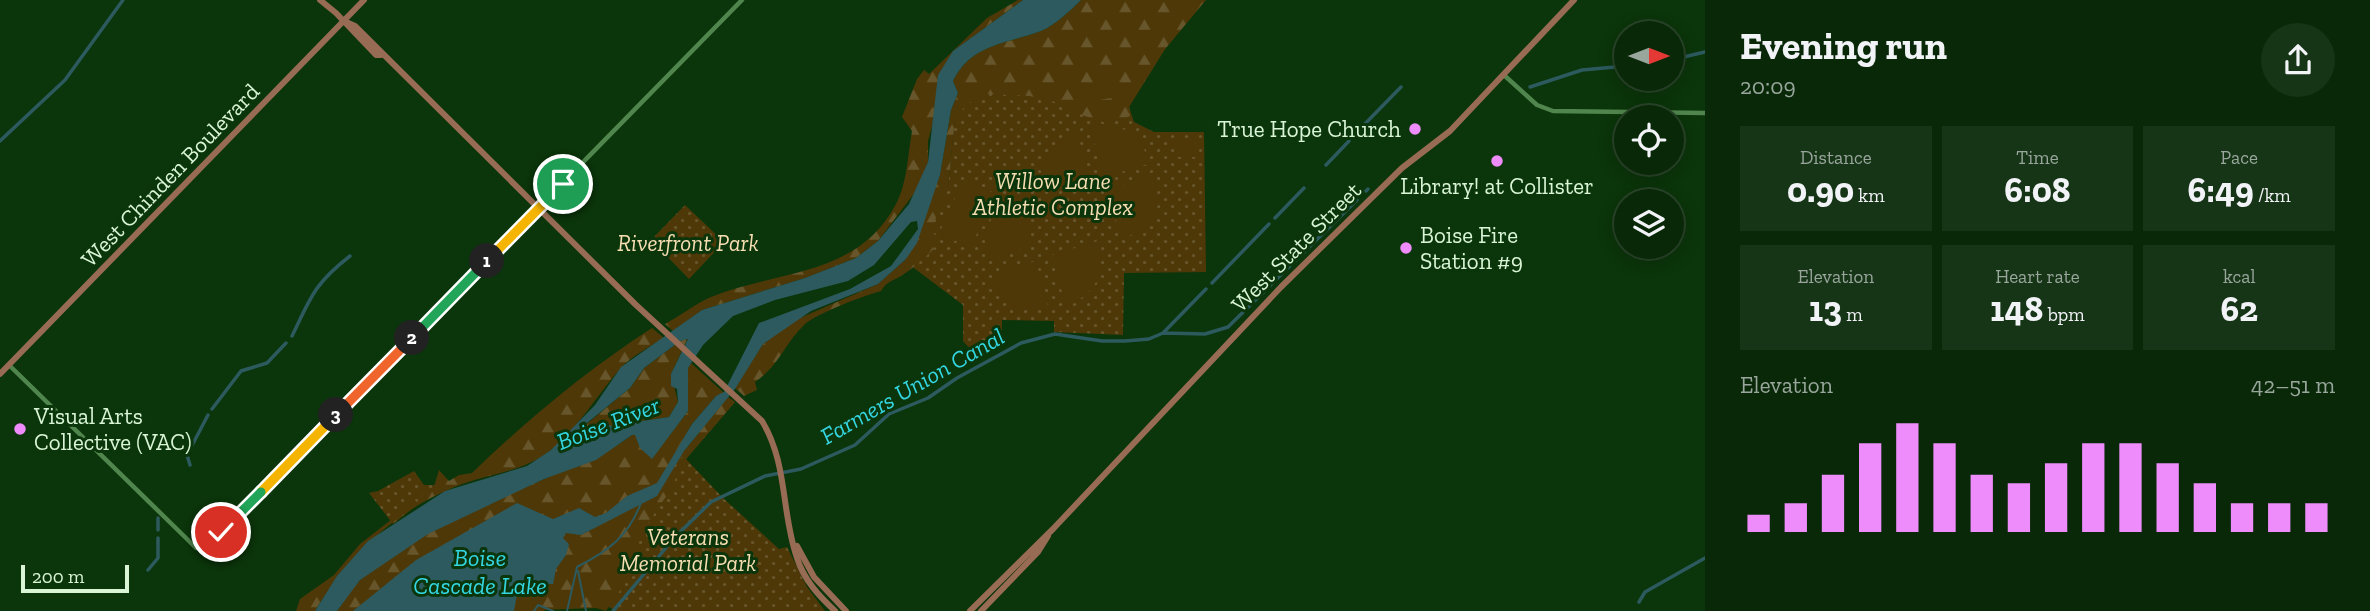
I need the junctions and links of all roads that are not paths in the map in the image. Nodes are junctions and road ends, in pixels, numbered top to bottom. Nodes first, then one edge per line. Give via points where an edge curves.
1 (364, 0) edge
2 (742, 0) edge
3 (1574, 0) edge
4 (324, 1) edge
5 (344, 21) junction
6 (1505, 76) junction
7 (1705, 113) edge
8 (538, 209) junction
9 (9, 365) junction
10 (0, 366) edge
11 (0, 374) edge
12 (1053, 529) junction
13 (793, 538) junction
14 (1034, 546) junction
15 (1022, 569) junction
16 (998, 581) junction
17 (990, 601) junction
18 (835, 611) edge
19 (846, 611) edge
20 (970, 611) edge
21 (981, 611) edge

1 - 5 main road, West Chinden Boulevard
2 - 8 street
3 - 6 main road, West State Street
4 - 5 main road
5 - 8 main road via 351,22
5 - 9 main road, West Chinden Boulevard
6 - 7 street via 1537,105 1553,111
6 - 12 main road, West State Street via 1450,131 1376,192 1280,287
8 - 9 street via 201,549
8 - 13 main road via 762,421 782,466
9 - 10 main road
9 - 11 main road, West Chinden Boulevard
12 - 14 main road, West State Street
12 - 15 main road, West State Street
13 - 18 main road via 803,573
13 - 19 main road via 814,577
14 - 15 main road, West State Street via 1020,564
14 - 16 main road, West State Street
15 - 17 main road, West State Street
16 - 17 main road, West State Street
16 - 20 main road, West State Street
17 - 21 main road, West State Street

